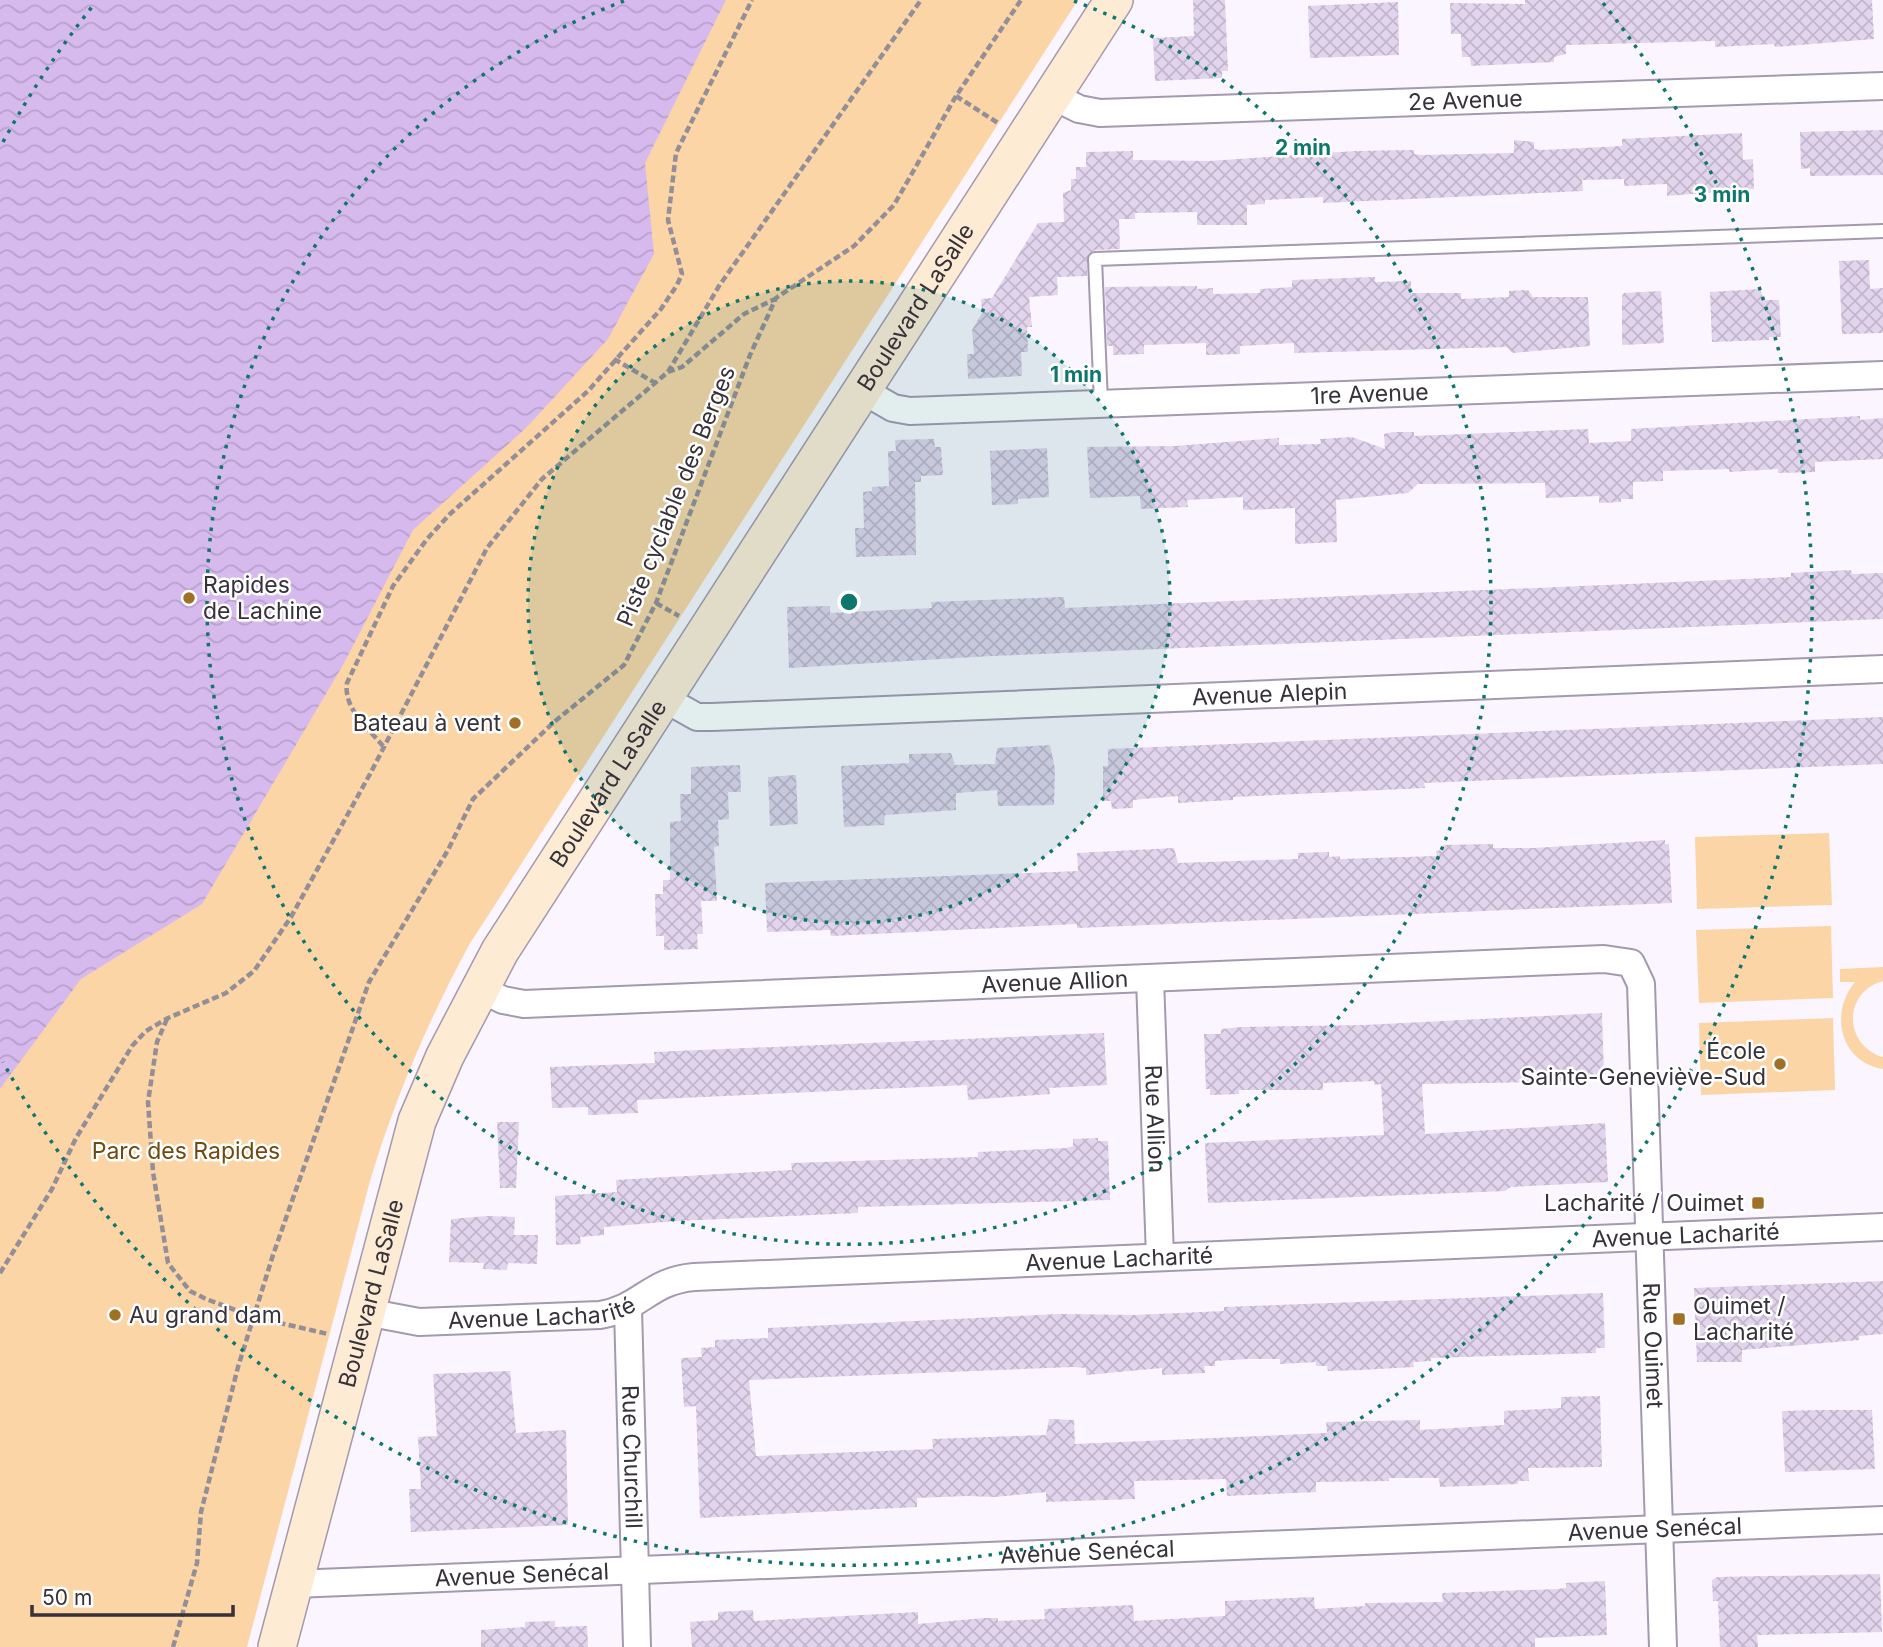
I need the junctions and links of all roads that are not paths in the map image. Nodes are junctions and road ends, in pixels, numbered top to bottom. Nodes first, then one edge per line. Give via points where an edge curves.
1 (1114, 0) edge
2 (1883, 86) edge
3 (1053, 96) junction
4 (1883, 231) edge
5 (1883, 375) edge
6 (862, 390) junction
7 (1101, 403) junction
8 (1883, 669) edge
9 (663, 698) junction
10 (1631, 964) joint
11 (1150, 979) junction
12 (480, 989) junction
13 (1883, 1227) edge
14 (1648, 1237) junction
15 (1160, 1257) junction
16 (628, 1308) junction
17 (366, 1312) junction
18 (1883, 1520) edge
19 (1659, 1529) junction
20 (634, 1572) junction
21 (294, 1584) junction
22 (277, 1647) edge
23 (637, 1647) edge
24 (1664, 1647) edge

1 - 3 main road, Boulevard LaSalle
2 - 3 street, 2e Avenue via 1100,113
3 - 6 main road, Boulevard LaSalle
4 - 7 lane via 1095,259
5 - 7 street, 1re Avenue
6 - 7 street, 1re Avenue via 901,410
6 - 9 main road, Boulevard LaSalle
8 - 9 street, Avenue Alepin via 712,717 697,717
9 - 12 main road, Boulevard LaSalle
10 - 11 street, Avenue Allion via 1604,959
10 - 14 street, Rue Ouimet via 1641,985
11 - 12 street, Avenue Allion via 524,1004
11 - 15 street, Rue Allion
12 - 17 main road, Boulevard LaSalle via 417,1121
13 - 14 street, Avenue Lacharité
14 - 15 street, Avenue Lacharité
14 - 19 street, Rue Ouimet
15 - 16 street, Avenue Lacharité via 679,1278 659,1284
16 - 17 street, Avenue Lacharité via 592,1316 419,1322
16 - 20 street, Rue Churchill
17 - 21 main road, Boulevard LaSalle
18 - 19 street, Avenue Senécal
19 - 20 street, Avenue Senécal
19 - 24 street, Rue Ouimet
20 - 21 street, Avenue Senécal
20 - 23 street, Rue Churchill
21 - 22 main road, Boulevard LaSalle

